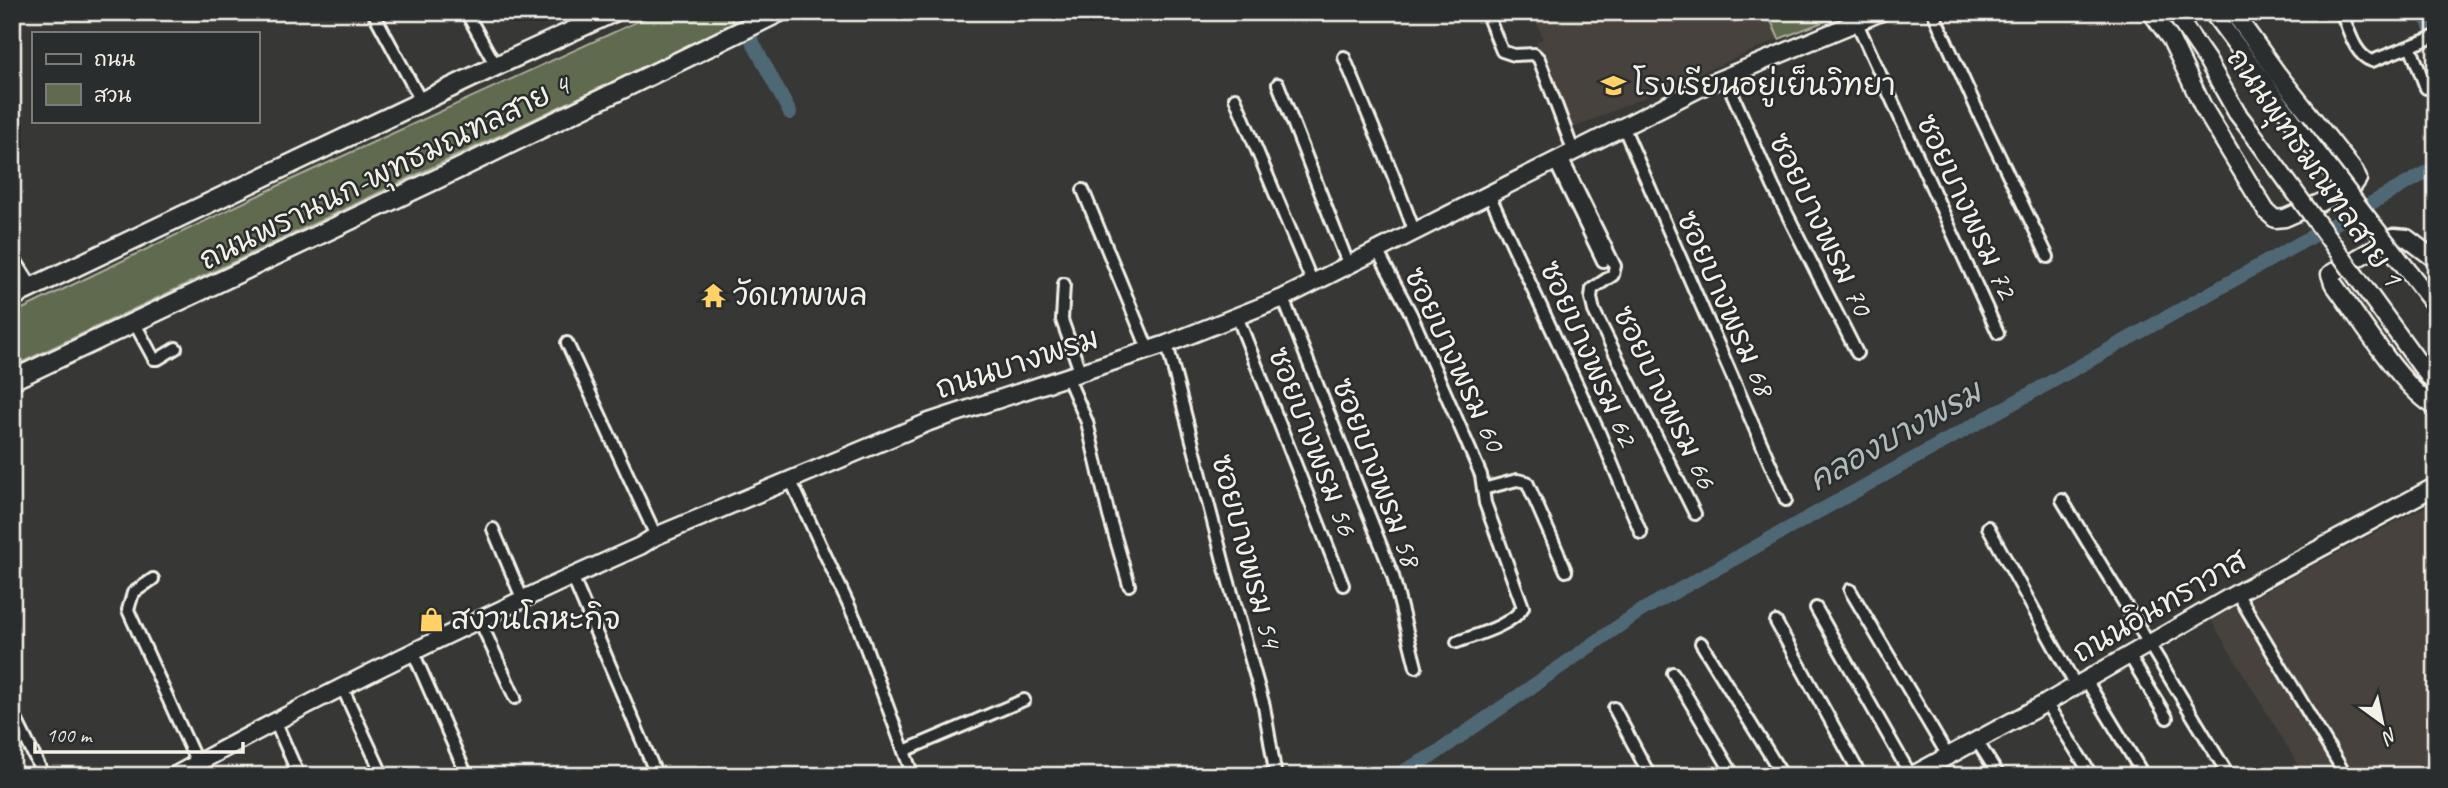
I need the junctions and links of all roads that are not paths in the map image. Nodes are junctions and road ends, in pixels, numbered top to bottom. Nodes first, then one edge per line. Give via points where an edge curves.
1 (373, 12) edge
2 (466, 12) edge
3 (614, 12) edge
4 (780, 12) edge
5 (1486, 12) edge
6 (1881, 12) edge
7 (1933, 12) edge
8 (2151, 12) edge
9 (2174, 12) edge
10 (2212, 12) edge
11 (2341, 12) edge
12 (2234, 13) edge
13 (1857, 23) junction
14 (2436, 36) edge
15 (2171, 40) junction
16 (2411, 48) junction
17 (2244, 55) junction
18 (1344, 57) dead end
19 (496, 66) junction
20 (1725, 78) junction
21 (1278, 84) dead end
22 (2426, 88) dead end
23 (1235, 98) dead end
24 (421, 102) junction
25 (2237, 113) junction
26 (1623, 126) junction
27 (1563, 155) junction
28 (1083, 190) dead end
29 (1489, 194) junction
30 (1415, 233) junction
31 (1378, 252) junction
32 (12, 255) edge
33 (2048, 257) dead end
34 (2436, 260) edge
35 (1603, 261) dead end
36 (1349, 266) junction
37 (1064, 284) dead end
38 (1313, 284) junction
39 (32, 287) junction
40 (12, 297) edge
41 (1283, 298) junction
42 (2436, 307) edge
43 (1237, 316) junction
44 (134, 322) junction
45 (1998, 333) dead end
46 (567, 342) dead end
47 (1167, 344) junction
48 (176, 348) dead end
49 (1148, 349) junction
50 (1857, 353) dead end
51 (1073, 374) junction
52 (12, 380) edge
53 (2436, 386) edge
54 (2436, 407) edge
55 (790, 479) junction
56 (2436, 486) edge
57 (1483, 489) junction
58 (1786, 500) dead end
59 (2062, 500) dead end
60 (1695, 514) dead end
61 (1988, 527) dead end
62 (493, 529) dead end
63 (1641, 533) dead end
64 (656, 536) junction
65 (1566, 571) dead end
66 (572, 576) junction
67 (153, 579) dead end
68 (1129, 584) dead end
69 (1343, 585) dead end
70 (1850, 590) dead end
71 (2237, 593) junction
72 (522, 598) junction
73 (1816, 608) dead end
74 (479, 619) junction
75 (1776, 622) dead end
76 (1457, 642) dead end
77 (1701, 643) dead end
78 (2148, 644) junction
79 (413, 652) junction
80 (2129, 655) junction
81 (1416, 667) dead end
82 (1673, 673) dead end
83 (2081, 683) junction
84 (342, 687) junction
85 (515, 698) dead end
86 (1024, 700) dead end
87 (2046, 703) junction
88 (1614, 708) dead end
89 (12, 711) edge
90 (2167, 718) dead end
91 (275, 721) junction
92 (1977, 741) junction
93 (904, 751) junction
94 (1948, 756) junction
95 (197, 763) junction
96 (1275, 771) dead end
97 (44, 776) edge
98 (174, 776) edge
99 (299, 776) edge
100 (383, 776) edge
101 (467, 776) edge
102 (657, 776) edge
103 (913, 776) edge
104 (1650, 776) edge
105 (1734, 776) edge
106 (1783, 776) edge
107 (1861, 776) edge
108 (1911, 776) edge
109 (1999, 776) edge
110 (2092, 776) edge
111 (2144, 776) edge
112 (2229, 776) edge
113 (2346, 776) edge

1 - 24 street
2 - 19 street
3 - 19 main road, ถนนพรานนก-พุทธมณฑลสาย 4
4 - 44 main road, ถนนพรานนก-พุทธมณฑลสาย 4
5 - 27 street via 1502,51 1534,54 1539,59
6 - 13 street, ถนนบางพรม
7 - 33 street
8 - 15 street
9 - 25 street, ถนนพุทธมณฑลสาย 1
10 - 17 street, ถนนพุทธมณฑลสาย 1
11 - 16 street via 2364,58 2372,61
12 - 15 street via 2355,172 2358,179 2351,189 2275,219 2203,107
12 - 17 street
13 - 20 street, ถนนบางพรม
13 - 45 street, ซอยบางพรม 72
14 - 16 street
15 - 25 street
16 - 22 street
17 - 42 street, ถนนพุทธมณฑลสาย 1, bridge
18 - 30 street
19 - 24 main road, ถนนพรานนก-พุทธมณฑลสาย 4
20 - 26 street, ถนนบางพรม
20 - 50 street, ซอยบางพรม 70
21 - 36 street
23 - 38 street
24 - 39 main road, ถนนพรานนก-พุทธมณฑลสาย 4
25 - 53 street, ถนนพุทธมณฑลสาย 1, bridge
26 - 27 street, ถนนบางพรม
26 - 58 street, ซอยบางพรม 68
27 - 29 street, ถนนบางพรม
27 - 35 street
27 - 60 street, ซอยบางพรม 66 via 1615,266 1613,275 1592,289 1594,311
28 - 49 street
29 - 30 street, ถนนบางพรม
29 - 63 street, ซอยบางพรม 62
30 - 31 street, ถนนบางพรม
31 - 36 street, ถนนบางพรม
31 - 57 street, ซอยบางพรม 60 via 1411,314
32 - 39 street
34 - 54 street via 2407,238 2394,237 2330,274 2402,377
36 - 38 street, ถนนบางพรม
37 - 51 street via 1062,320
38 - 41 street, ถนนบางพรม
39 - 40 main road, ถนนพรานนก-พุทธมณฑลสาย 4
41 - 43 street, ถนนบางพรม
41 - 81 street, ซอยบางพรม 58 via 1393,576
43 - 47 street, ถนนบางพรม
43 - 69 street, ซอยบางพรม 56
44 - 48 street via 154,359
44 - 52 main road, ถนนพรานนก-พุทธมณฑลสาย 4
46 - 64 street
47 - 49 street, ถนนบางพรม
47 - 96 street, ซอยบางพรม 54 via 1264,706
49 - 51 street, ถนนบางพรม
51 - 55 street, ถนนบางพรม via 929,422
51 - 68 street
55 - 64 street, ถนนบางพรม
55 - 93 street via 857,623
56 - 71 street, ถนนอินทราวาส
57 - 65 street, ซอยบางพรม 60 via 1517,480 1527,482
57 - 76 street, ซอยบางพรม 60 via 1523,607 1508,621
59 - 78 street
61 - 83 street
62 - 72 street
64 - 66 street, ถนนบางพรม
66 - 72 street, ถนนบางพรม
66 - 102 street
67 - 95 street via 133,593 128,610
70 - 94 street
71 - 78 street, ถนนอินทราวาส
71 - 113 street
72 - 74 street, ถนนบางพรม
73 - 108 street
74 - 79 street, ถนนบางพรม
74 - 85 street
75 - 107 street
77 - 106 street
78 - 80 street, ถนนอินทราวาส
78 - 112 street
79 - 84 street, ถนนบางพรม
79 - 101 street
80 - 83 street, ถนนอินทราวาส
80 - 90 street
82 - 105 street
83 - 87 street, ถนนอินทราวาส
83 - 111 street
84 - 91 street, ถนนบางพรม
84 - 100 street
86 - 93 street
87 - 92 street, ถนนอินทราวาส
87 - 110 street
88 - 104 street
89 - 97 street
91 - 95 street, ถนนบางพรม
91 - 99 street
92 - 94 street, ถนนอินทราวาส
92 - 109 street
93 - 103 street
94 - 108 street, ถนนอินทราวาส
95 - 98 street, ถนนบางพรม

